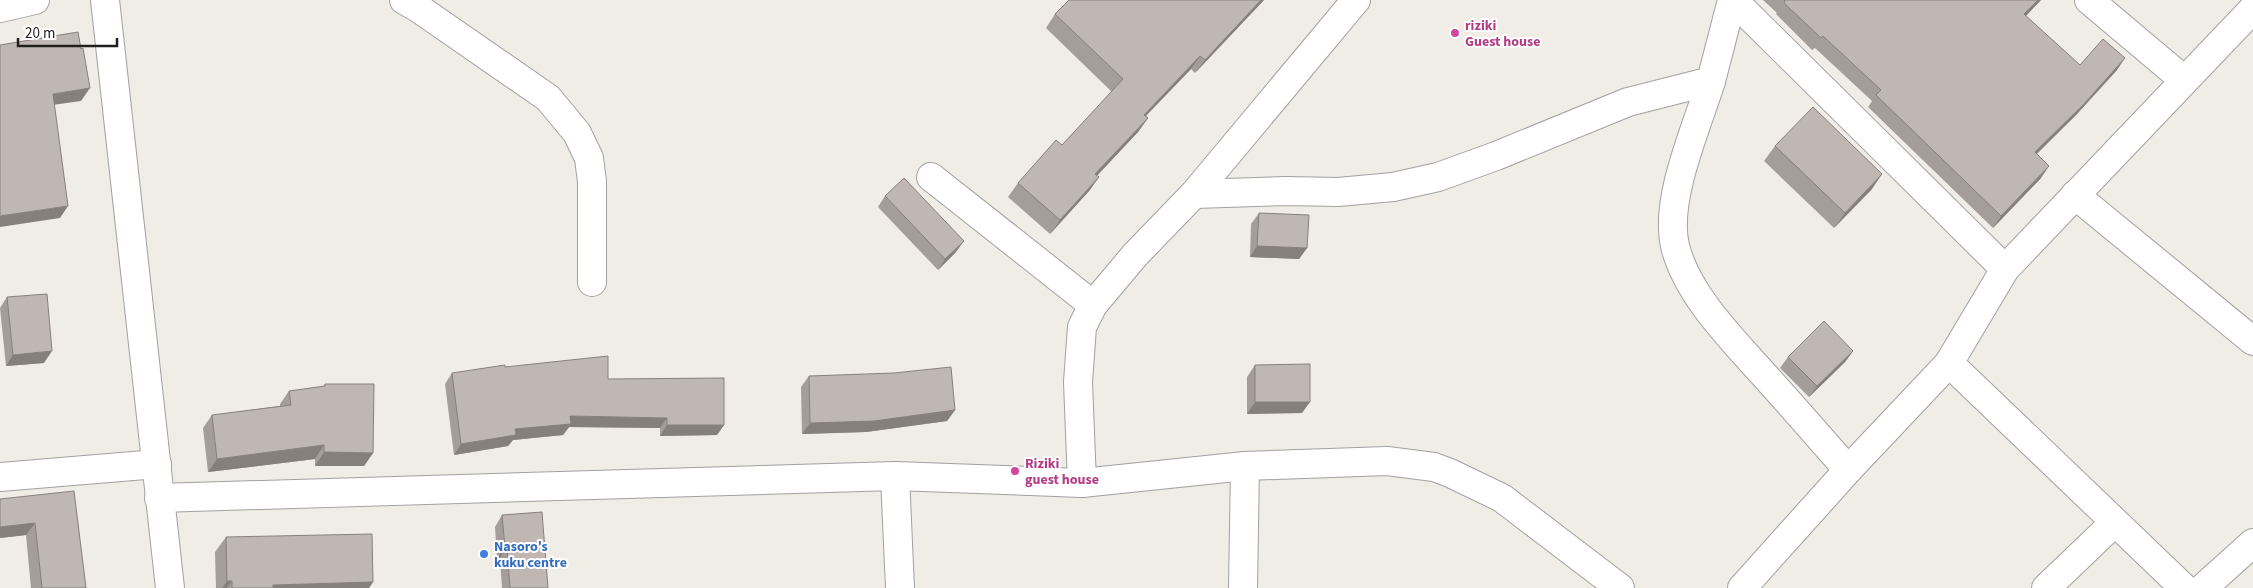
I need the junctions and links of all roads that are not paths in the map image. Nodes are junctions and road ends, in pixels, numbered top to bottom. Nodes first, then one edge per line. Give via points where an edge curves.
1 (35, 0) edge
2 (105, 0) edge
3 (404, 0) edge
4 (1356, 0) edge
5 (1732, 0) edge
6 (2089, 0) edge
7 (0, 8) edge
8 (2252, 11) edge
9 (2184, 80) junction
10 (1711, 81) junction
11 (931, 177) dead end
12 (1194, 194) junction
13 (2075, 195) junction
14 (2005, 269) junction
15 (592, 282) dead end
16 (1093, 305) junction
17 (2253, 341) edge
18 (1949, 363) junction
19 (157, 464) junction
20 (1245, 466) junction
21 (1848, 470) junction
22 (895, 476) junction
23 (0, 477) edge
24 (1082, 483) junction
25 (159, 498) junction
26 (2114, 523) junction
27 (2253, 543) edge
28 (1752, 585) edge
29 (170, 588) edge
30 (900, 588) edge
31 (1243, 588) edge
32 (1620, 588) edge
33 (2046, 588) edge
34 (2184, 588) edge
35 (2203, 588) edge

1 - 7 street
2 - 19 street
3 - 15 street via 548,98 577,133 589,158 592,182
4 - 12 street
5 - 10 street
5 - 14 street
6 - 9 street
8 - 9 street
9 - 13 street
10 - 12 street via 1628,102 1438,177 1393,187 1338,192 1286,190
10 - 21 street via 1682,172 1674,222 1675,245 1697,295
11 - 16 street
12 - 16 street via 1135,255
13 - 14 street
13 - 17 street
14 - 18 street
16 - 24 street via 1082,327 1078,382
18 - 21 street
18 - 26 street
19 - 23 street
19 - 25 street
20 - 24 street
20 - 31 street
20 - 32 street via 1387,461 1434,467 1502,498
21 - 28 street
22 - 24 street
22 - 25 street
22 - 30 street
25 - 29 street
26 - 33 street
26 - 34 street
27 - 35 street

